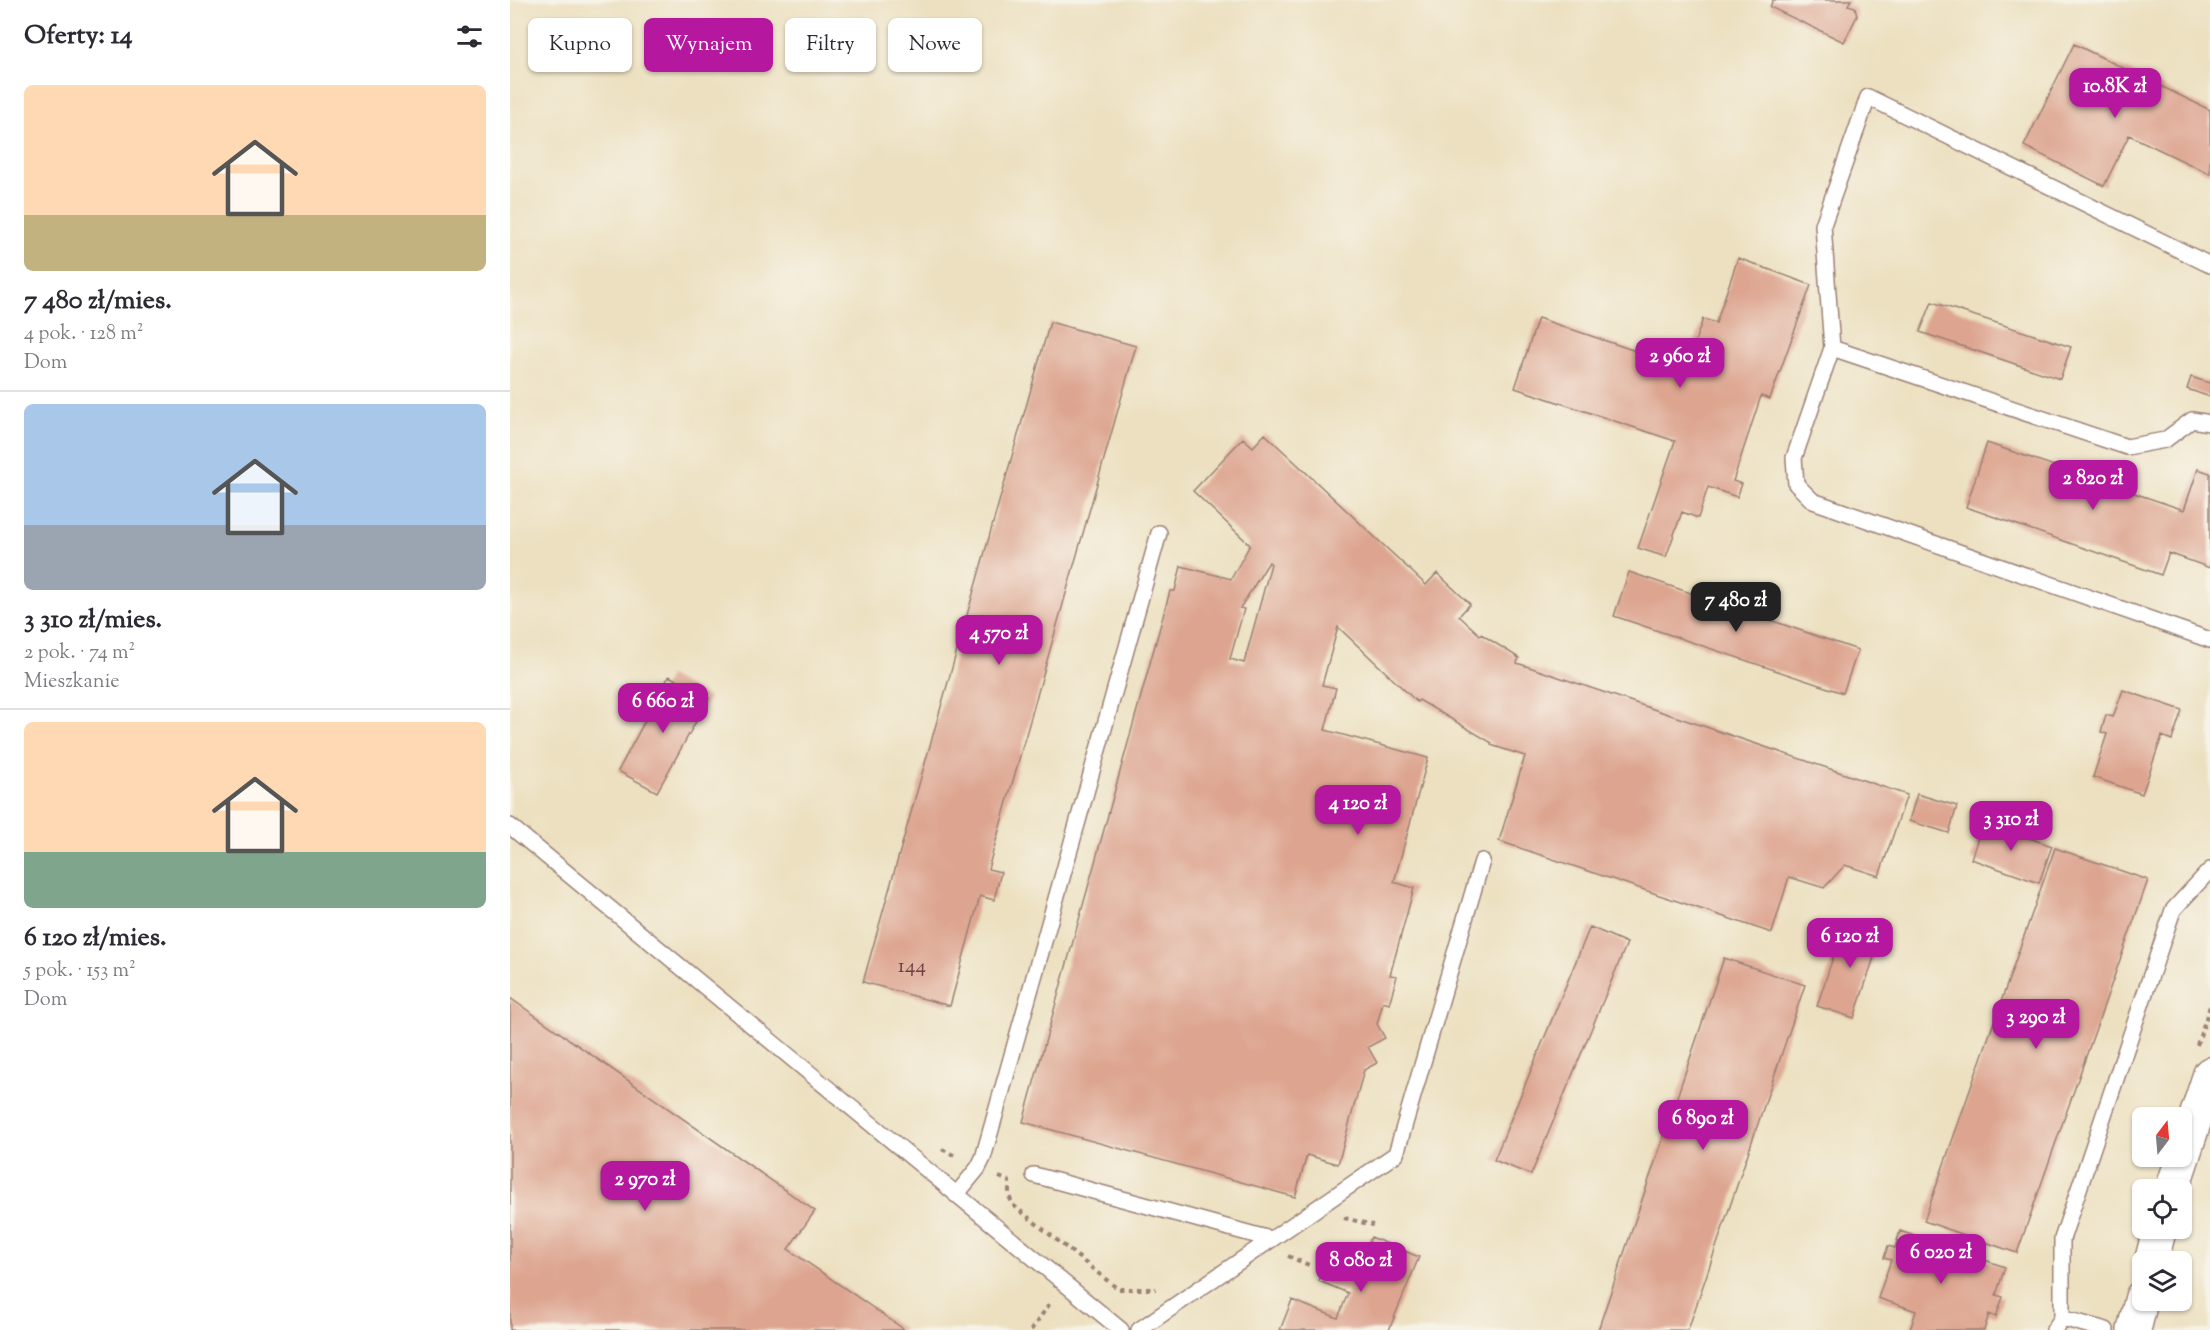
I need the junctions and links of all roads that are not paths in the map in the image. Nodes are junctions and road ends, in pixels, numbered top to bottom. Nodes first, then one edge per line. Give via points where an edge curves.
1 (2210, 265) edge
2 (1832, 348) junction
3 (2210, 423) edge
4 (1159, 533) dead end
5 (2210, 640) edge
6 (510, 826) edge
7 (1482, 861) dead end
8 (2210, 870) edge
9 (2210, 1074) edge
10 (1034, 1175) dead end
11 (2176, 1179) edge
12 (956, 1195) junction
13 (1270, 1239) junction
14 (2139, 1311) edge
15 (2058, 1324) edge
16 (1120, 1330) edge
17 (1139, 1330) edge
18 (2106, 1330) edge
19 (2134, 1330) edge

1 - 2 lane via 1868,97 1823,225
2 - 3 lane via 2127,447 2165,440 2192,420
2 - 5 lane via 1794,458 1796,484 1813,501
4 - 12 lane via 983,1158
6 - 12 lane
7 - 13 lane via 1396,1154
8 - 15 lane via 2173,910 2062,1239
9 - 11 street
10 - 13 lane
12 - 16 lane
13 - 17 lane
14 - 19 street
15 - 18 lane

